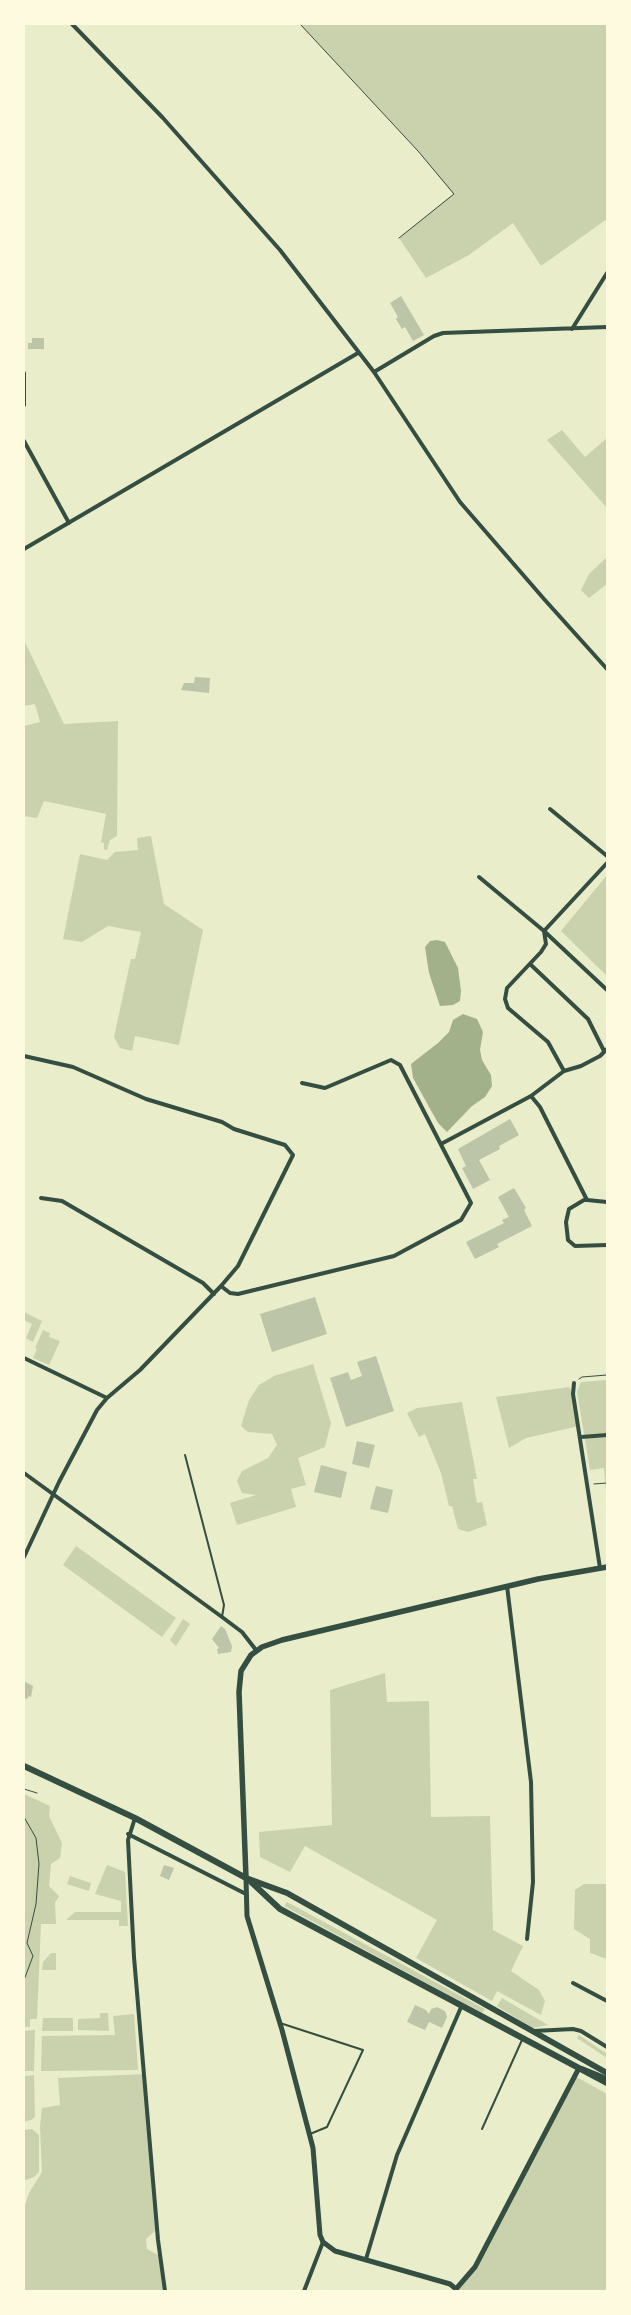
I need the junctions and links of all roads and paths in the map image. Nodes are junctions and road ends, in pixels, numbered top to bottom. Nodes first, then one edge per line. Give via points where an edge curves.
1 (72, 24) edge
2 (300, 24) edge
3 (399, 238) dead end
4 (607, 273) edge
5 (607, 327) edge
6 (572, 329) junction
7 (358, 353) junction
8 (374, 372) junction
9 (24, 373) edge
10 (24, 405) edge
11 (24, 441) edge
12 (69, 523) junction
13 (24, 549) edge
14 (607, 669) edge
15 (550, 809) dead end
16 (607, 856) edge
17 (607, 863) edge
18 (479, 877) dead end
19 (544, 931) junction
20 (530, 964) junction
21 (607, 990) edge
22 (606, 1050) edge
23 (24, 1056) edge
24 (564, 1070) junction
25 (302, 1083) dead end
26 (531, 1096) junction
27 (441, 1144) junction
28 (41, 1198) dead end
29 (587, 1200) junction
30 (607, 1202) edge
31 (607, 1245) edge
32 (221, 1286) junction
33 (214, 1294) junction
34 (24, 1358) edge
35 (607, 1375) edge
36 (574, 1383) joint
37 (108, 1398) junction
38 (607, 1435) edge
39 (581, 1438) junction
40 (185, 1455) dead end
41 (24, 1473) edge
42 (607, 1483) edge
43 (588, 1484) junction
44 (54, 1494) junction
45 (24, 1557) edge
46 (604, 1568) edge
47 (507, 1586) junction
48 (222, 1617) junction
49 (256, 1650) junction
50 (24, 1766) edge
51 (24, 1789) edge
52 (37, 1793) dead end
53 (24, 1817) edge
54 (135, 1818) junction
55 (128, 1834) junction
56 (246, 1878) junction
57 (246, 1894) junction
58 (527, 1939) dead end
59 (24, 1980) edge
60 (573, 1983) dead end
61 (607, 2001) edge
62 (462, 2005) junction
63 (280, 2022) junction
64 (532, 2031) junction
65 (523, 2038) junction
66 (607, 2047) edge
67 (579, 2068) junction
68 (607, 2074) edge
69 (607, 2078) edge
70 (607, 2083) edge
71 (482, 2129) dead end
72 (310, 2134) junction
73 (323, 2242) junction
74 (366, 2259) junction
75 (456, 2290) edge
76 (165, 2291) edge
77 (304, 2291) edge

1 - 7 street via 245,209
2 - 3 path via 454,194
4 - 6 street
5 - 6 street
6 - 8 street via 444,333
7 - 8 street
7 - 12 street
8 - 14 street via 460,502
9 - 10 street
11 - 12 street
12 - 13 street
15 - 16 street
17 - 19 street
18 - 19 street
19 - 20 street via 546,944
19 - 21 street
20 - 22 street via 588,1019
20 - 24 street via 507,988 504,999 508,1008 548,1042
22 - 24 street via 582,1066
23 - 32 street via 80,1070 134,1095 222,1122 285,1145 291,1151 292,1160 238,1266
24 - 26 street
25 - 27 street via 325,1088 391,1060 400,1065
26 - 27 street
26 - 29 street via 540,1107
27 - 32 street via 471,1203 461,1220 394,1256 238,1294 230,1293
28 - 33 street via 62,1201 203,1283
29 - 30 street
29 - 31 street via 567,1214 568,1240 575,1246
32 - 33 street
33 - 37 street
34 - 37 street
35 - 36 path via 582,1377
36 - 39 street
37 - 44 street via 84,1433
38 - 39 street
39 - 43 street
40 - 48 lane via 224,1605
41 - 44 street
42 - 43 path
43 - 46 street
44 - 45 street
44 - 48 street
46 - 47 main road
47 - 49 main road via 282,1640
47 - 58 street via 531,1782 532,1882
48 - 49 street via 242,1632
49 - 56 main road via 244,1665 239,1687
50 - 54 main road
51 - 52 path
53 - 59 path via 36,1838 39,1864 36,1904 27,1943 33,1956
54 - 55 street
54 - 56 main road
55 - 57 street
55 - 76 street via 134,1956
56 - 57 street
56 - 62 main road via 280,1909
56 - 64 main road via 287,1893
57 - 63 street via 248,1916
60 - 61 street
62 - 65 main road
62 - 74 street via 397,2155
63 - 72 street
63 - 72 lane via 363,2050 327,2127
64 - 66 street via 573,2029
64 - 68 main road
65 - 67 main road
65 - 71 lane
67 - 69 street via 587,2068
67 - 70 main road
67 - 75 street via 475,2267
72 - 73 street
73 - 74 street via 335,2251
73 - 77 street
74 - 75 street via 450,2284

